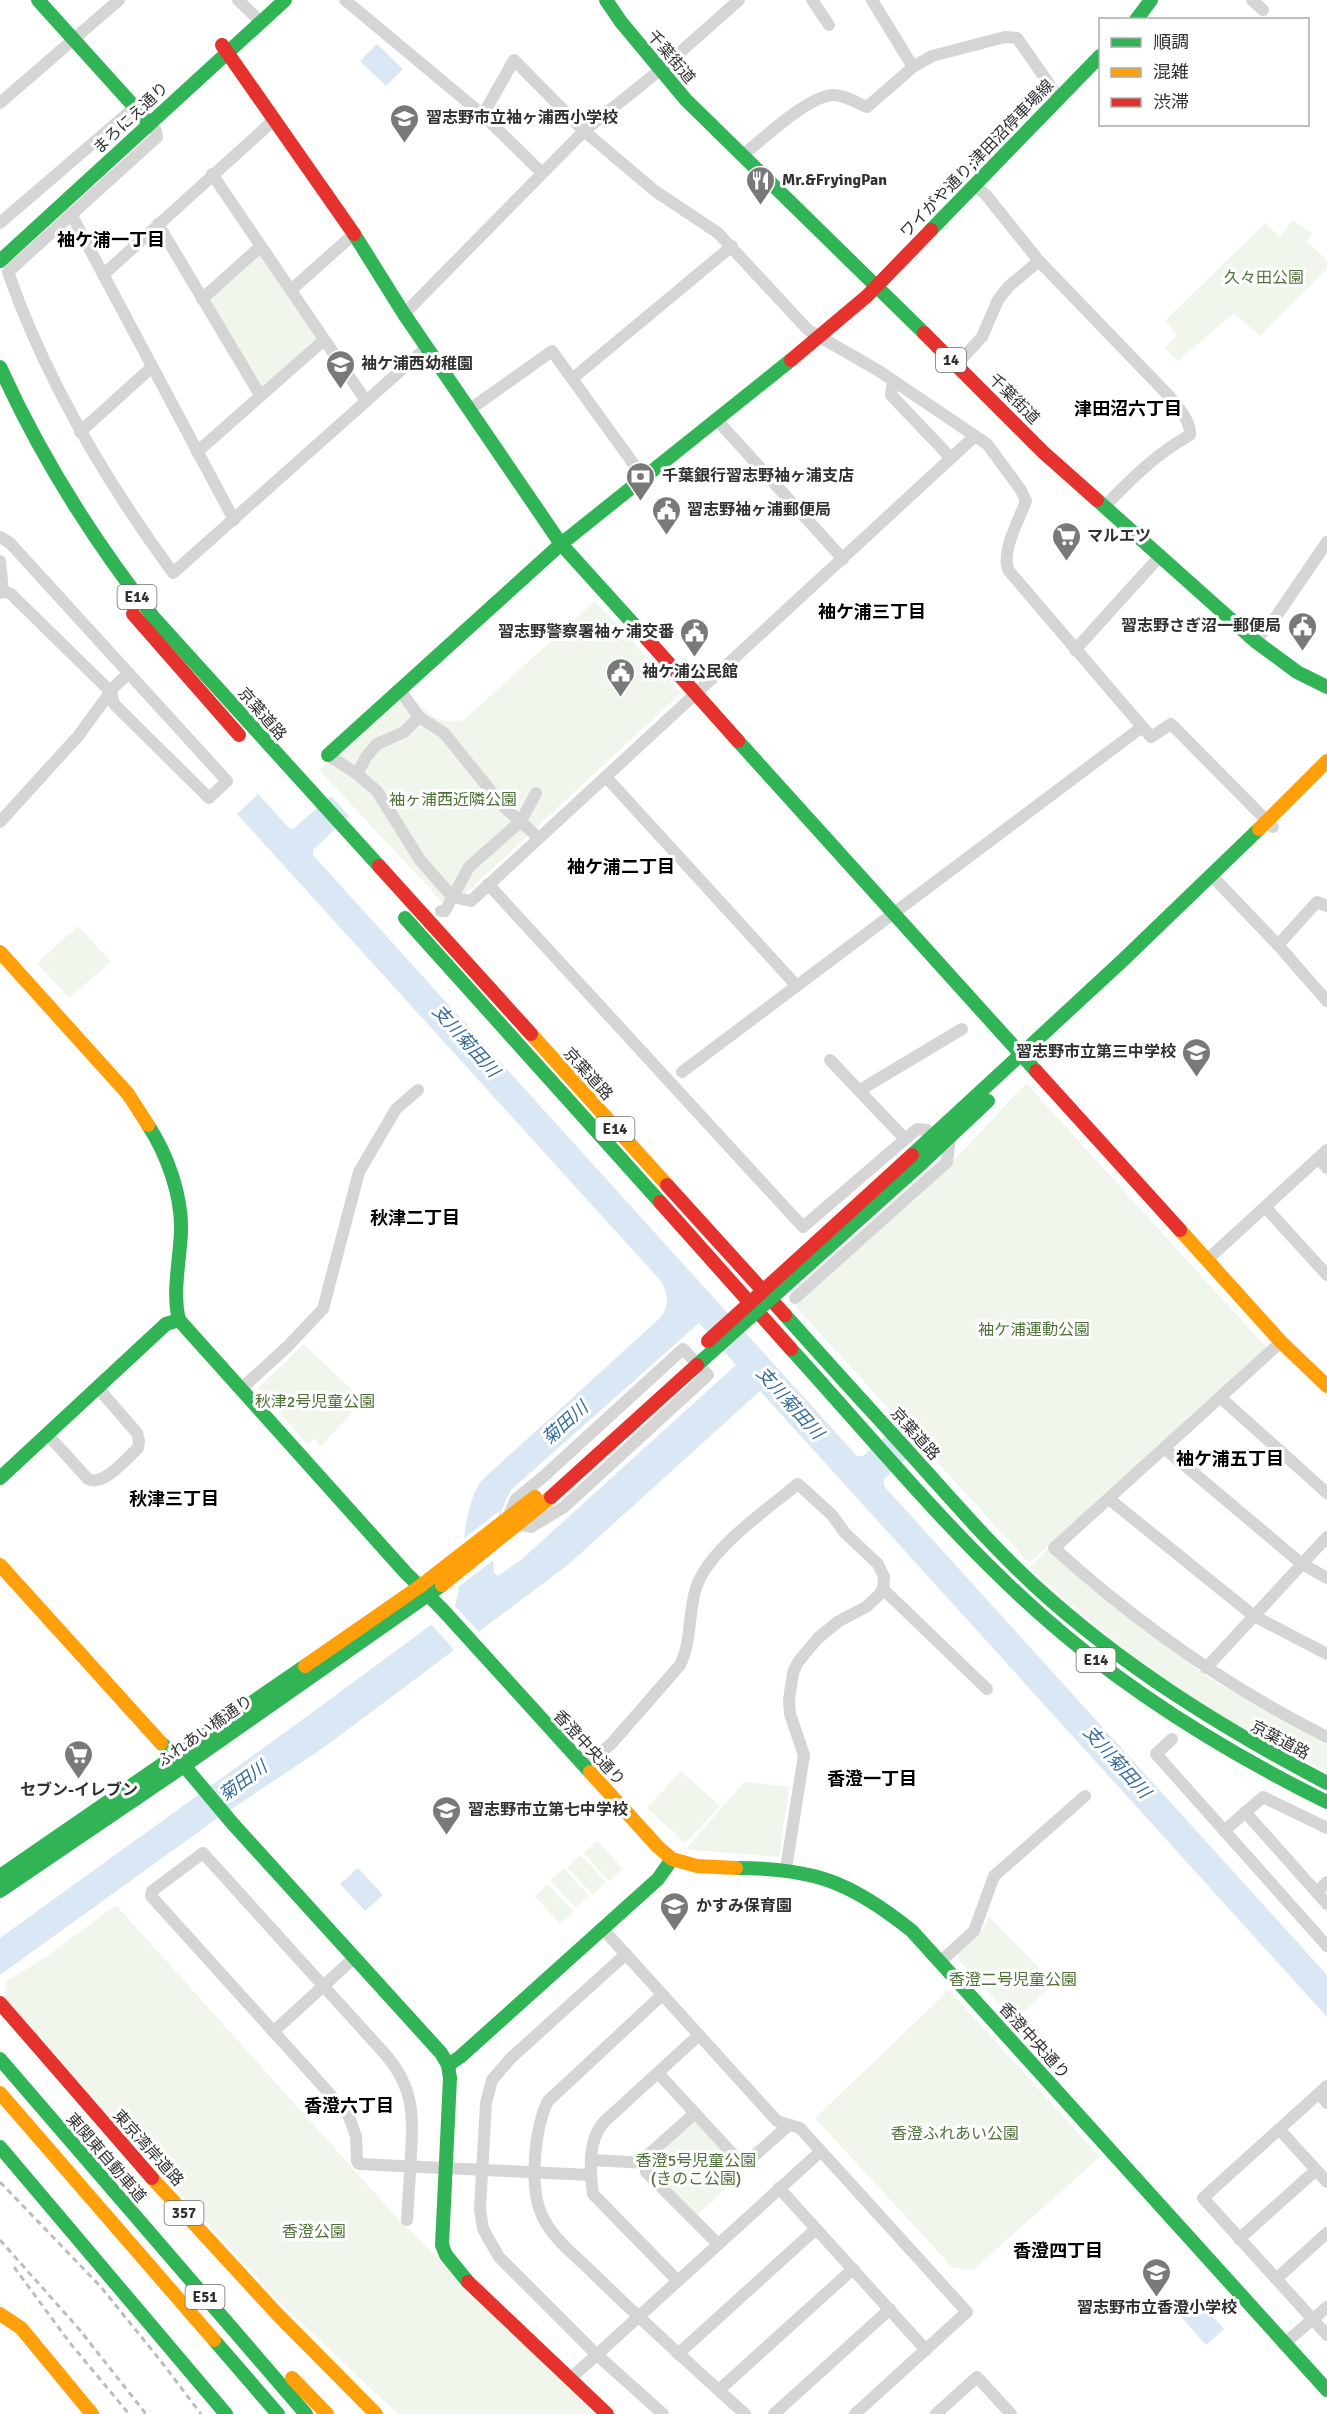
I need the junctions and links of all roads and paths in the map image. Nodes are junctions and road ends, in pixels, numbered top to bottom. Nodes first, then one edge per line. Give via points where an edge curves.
1 (38, 0) edge
2 (118, 0) edge
3 (238, 0) edge
4 (270, 0) edge
5 (285, 0) edge
6 (345, 0) edge
7 (606, 0) edge
8 (739, 0) edge
9 (813, 0) edge
10 (872, 0) edge
11 (1151, 0) edge
12 (1252, 0) edge
13 (1263, 10) dead end
14 (257, 18) junction
15 (1138, 18) edge
16 (829, 25) dead end
17 (73, 39) junction
18 (225, 48) junction
19 (1099, 58) edge
20 (913, 67) junction
21 (660, 70) junction
22 (1059, 98) junction
23 (0, 103) edge
24 (483, 115) junction
25 (142, 116) junction
26 (275, 119) junction
27 (584, 131) junction
28 (743, 155) junction
29 (542, 173) junction
30 (212, 174) junction
31 (974, 185) junction
32 (71, 214) junction
33 (0, 223) edge
34 (158, 224) junction
35 (354, 234) junction
36 (0, 245) edge
37 (261, 246) junction
38 (732, 246) junction
39 (1039, 261) junction
40 (3, 271) edge
41 (103, 275) junction
42 (877, 286) junction
43 (291, 290) junction
44 (202, 299) junction
45 (404, 314) junction
46 (820, 337) junction
47 (324, 340) junction
48 (427, 347) junction
49 (956, 365) junction
50 (152, 366) junction
51 (0, 367) edge
52 (572, 379) junction
53 (893, 381) junction
54 (261, 395) junction
55 (366, 401) junction
56 (470, 410) junction
57 (716, 419) junction
58 (80, 432) junction
59 (975, 436) junction
60 (197, 452) junction
61 (951, 458) junction
62 (643, 477) junction
63 (1105, 506) junction
64 (234, 520) junction
65 (0, 537) edge
66 (1327, 542) edge
67 (561, 544) junction
68 (1161, 555) junction
69 (843, 559) junction
70 (0, 561) edge
71 (2, 592) edge
72 (126, 605) dead end
73 (1255, 641) junction
74 (1075, 650) junction
75 (129, 673) junction
76 (1327, 687) edge
77 (400, 690) junction
78 (111, 692) junction
79 (696, 694) junction
80 (419, 717) junction
81 (1142, 727) junction
82 (247, 743) dead end
83 (328, 755) joint
84 (1327, 761) edge
85 (1327, 773) edge
86 (357, 774) junction
87 (606, 777) junction
88 (536, 793) dead end
89 (521, 821) junction
90 (0, 822) edge
91 (1270, 824) junction
92 (539, 838) junction
93 (1214, 878) junction
94 (488, 884) junction
95 (453, 897) junction
96 (1327, 906) edge
97 (396, 909) dead end
98 (441, 911) dead end
99 (892, 912) junction
100 (1278, 945) junction
101 (0, 952) edge
102 (796, 985) junction
103 (1327, 1000) edge
104 (962, 1029) dead end
105 (830, 1060) dead end
106 (1025, 1060) junction
107 (682, 1072) dead end
108 (418, 1090) dead end
109 (860, 1090) junction
110 (933, 1136) junction
111 (950, 1138) junction
112 (905, 1139) junction
113 (1322, 1154) edge
114 (917, 1159) junction
115 (1327, 1168) edge
116 (1265, 1207) junction
117 (1207, 1260) junction
118 (1327, 1275) edge
119 (795, 1298) dead end
120 (179, 1320) junction
121 (1281, 1342) junction
122 (1327, 1386) edge
123 (98, 1388) junction
124 (242, 1388) junction
125 (1221, 1398) junction
126 (48, 1435) junction
127 (1164, 1448) junction
128 (0, 1478) edge
129 (1327, 1493) edge
130 (1109, 1499) junction
131 (513, 1521) junction
132 (1327, 1537) edge
133 (1302, 1564) junction
134 (0, 1565) edge
135 (1327, 1578) edge
136 (883, 1589) junction
137 (423, 1591) junction
138 (1254, 1616) junction
139 (1327, 1654) edge
140 (1206, 1668) junction
141 (987, 1689) dead end
142 (1327, 1737) edge
143 (1172, 1739) dead end
144 (175, 1755) junction
145 (184, 1766) junction
146 (585, 1767) junction
147 (1327, 1783) edge
148 (1085, 1796) dead end
149 (1327, 1802) edge
150 (1245, 1812) junction
151 (1327, 1828) edge
152 (1224, 1831) junction
153 (672, 1859) junction
154 (786, 1869) junction
155 (0, 1876) edge
156 (1327, 1882) edge
157 (0, 1891) edge
158 (1317, 1892) junction
159 (1327, 1904) edge
160 (602, 1928) junction
161 (1327, 1946) edge
162 (626, 1954) junction
163 (354, 1958) junction
164 (940, 1962) junction
165 (323, 1986) junction
166 (662, 1995) junction
167 (0, 2003) edge
168 (273, 2032) junction
169 (699, 2035) junction
170 (0, 2059) edge
171 (448, 2065) junction
172 (658, 2073) junction
173 (0, 2093) edge
174 (1324, 2094) edge
175 (694, 2113) junction
176 (789, 2125) junction
177 (1280, 2129) junction
178 (0, 2147) edge
179 (821, 2151) junction
180 (591, 2160) junction
181 (646, 2163) junction
182 (410, 2166) junction
183 (446, 2168) junction
184 (482, 2170) junction
185 (1316, 2170) junction
186 (536, 2172) junction
187 (590, 2175) junction
188 (1327, 2182) edge
189 (779, 2188) junction
190 (407, 2220) dead end
191 (816, 2229) junction
192 (1327, 2233) edge
193 (1239, 2239) junction
194 (158, 2242) junction
195 (718, 2244) junction
196 (853, 2269) junction
197 (1276, 2279) junction
198 (677, 2280) junction
199 (1327, 2307) edge
200 (890, 2309) junction
201 (0, 2314) edge
202 (637, 2316) junction
203 (1313, 2319) junction
204 (1327, 2335) edge
205 (1285, 2343) junction
206 (926, 2349) junction
207 (597, 2354) junction
208 (678, 2354) junction
209 (570, 2379) junction
210 (719, 2390) junction
211 (1327, 2390) edge
212 (92, 2414) edge
213 (226, 2414) edge
214 (278, 2414) edge
215 (306, 2414) edge
216 (327, 2414) edge
217 (376, 2414) edge
218 (607, 2414) edge
219 (663, 2414) edge
220 (746, 2414) edge
221 (774, 2414) edge
222 (855, 2414) edge
223 (936, 2414) edge
224 (1011, 2414) edge

1 - 17 main road
2 - 17 street
3 - 14 street
4 - 14 main road, まろにえ通り
5 - 14 main road, まろにえ通り
6 - 24 street
7 - 21 main road, 千葉街道 / 14
8 - 21 street
9 - 16 street
10 - 20 street
11 - 15 main road
12 - 13 street
14 - 18 main road, まろにえ通り
17 - 23 street
17 - 25 main road
18 - 25 main road, まろにえ通り
18 - 26 main road
19 - 22 main road, ワイがや通り;津田沼停車場線
20 - 22 street via 941,53 1009,36 1017,38
20 - 28 street via 867,107 833,94 820,98 789,117
21 - 27 street
21 - 28 main road, 千葉街道 / 14
22 - 31 main road, ワイがや通り;津田沼停車場線
24 - 27 street via 514,60
24 - 29 street
25 - 32 street via 157,137
25 - 33 street
25 - 36 main road, まろにえ通り
25 - 40 main road, まろにえ通り
26 - 30 street
26 - 35 main road
27 - 29 street
27 - 38 street via 655,191
28 - 42 main road, 千葉街道 / 14
29 - 45 street
30 - 34 street
30 - 37 street
31 - 39 street
31 - 42 main road, ワイがや通り;津田沼停車場線
32 - 40 street
32 - 41 street
34 - 41 street
34 - 44 street
35 - 43 street
35 - 45 main road
37 - 43 street
37 - 44 street
38 - 46 street via 808,330
38 - 52 street
39 - 49 street via 1008,286 982,337
39 - 63 street via 1165,392 1190,429 1190,435 1147,465
40 - 58 street
41 - 50 street
42 - 46 main road, ワイがや通り;津田沼停車場線
42 - 49 main road, 千葉街道 / 14
43 - 47 street
44 - 54 street
45 - 48 main road
46 - 53 street
46 - 57 main road, ワイがや通り;津田沼停車場線
47 - 54 street
47 - 55 street
48 - 55 street
48 - 56 main road
49 - 63 main road, 千葉街道 / 14 via 1043,452
50 - 58 street
50 - 60 street
51 - 147 main road, 京葉道路 / E14 via 65,492 155,620 1013,1566 1102,1644 1168,1693
52 - 56 street via 552,351
52 - 62 street
53 - 59 street
53 - 61 street via 891,395
54 - 60 street
55 - 64 street
56 - 67 main road
57 - 62 main road, ワイがや通り;津田沼停車場線
57 - 69 street
58 - 64 street via 133,518 173,573
59 - 61 street
59 - 74 street via 987,444 1025,496 1006,553 1006,566
60 - 64 street
61 - 69 street
62 - 67 main road, ワイがや通り;津田沼停車場線
63 - 68 main road, 千葉街道 / 14
65 - 75 street via 10,543
66 - 73 street
67 - 77 main road, ワイがや通り;津田沼停車場線
67 - 79 main road
68 - 73 main road, 千葉街道 / 14
68 - 74 street
69 - 79 street
70 - 71 street
71 - 78 street via 11,594
72 - 82 main road, 京葉道路 / E14
73 - 76 main road, 千葉街道 / 14
74 - 81 street
75 - 78 street
75 - 78 street via 227,781 209,798 114,704
77 - 80 street
77 - 83 main road, ワイがや通り;津田沼停車場線
78 - 90 street via 79,735
79 - 87 street
79 - 99 main road
80 - 86 street via 404,732 377,744
80 - 89 street via 444,733 503,806
81 - 91 street via 1151,737 1171,724
81 - 99 street
83 - 86 street
84 - 91 main road
85 - 91 main road
86 - 95 street via 377,792 420,860
87 - 92 street
87 - 102 street
88 - 89 street
89 - 92 street
89 - 95 street via 469,867
91 - 93 main road
92 - 94 street
93 - 100 street
93 - 106 main road
94 - 95 street via 471,901
94 - 112 street via 803,1227
95 - 98 street
96 - 100 street via 1317,903
97 - 149 main road, 京葉道路 / E14 via 901,1471 1041,1614 1164,1711
99 - 102 street
99 - 106 main road
100 - 103 street
101 - 120 main road via 128,1094 161,1145 177,1198 181,1228 176,1307
102 - 107 street
104 - 109 street
105 - 109 street
106 - 110 main road
106 - 111 main road
106 - 117 main road
108 - 124 street via 396,1108 359,1172 323,1309
109 - 112 street
110 - 112 street via 927,1130 917,1129
110 - 114 main road
111 - 114 main road
111 - 119 street via 947,1162
113 - 115 street
113 - 116 street
114 - 131 main road, bridge
116 - 117 street
116 - 118 street
117 - 121 main road
120 - 123 main road via 166,1324
120 - 124 main road, 香澄中央通り
121 - 122 main road
121 - 125 street
123 - 126 main road
123 - 126 street via 137,1433 138,1448 102,1481 94,1482
124 - 137 main road, 香澄中央通り
125 - 127 street
125 - 129 street
126 - 128 main road
127 - 130 street
127 - 133 street
130 - 138 street
130 - 140 street via 1054,1548 1102,1591
131 - 131 street via 516,1499 683,1349 708,1375 564,1507 531,1527
131 - 137 main road
132 - 133 street
133 - 135 street
133 - 138 street
134 - 144 main road
136 - 141 street
136 - 146 street via 884,1577 878,1564 798,1484 708,1565 696,1590 686,1653 680,1665 612,1743
136 - 154 street via 866,1607 818,1638 793,1673 790,1714 804,1755
137 - 144 main road, ふれあい橋通り
137 - 145 main road, ふれあい橋通り
137 - 146 main road, 香澄中央通り
138 - 139 street
138 - 140 street
140 - 142 street
143 - 152 street via 1156,1754
144 - 145 main road
144 - 155 main road, ふれあい橋通り
145 - 157 main road, ふれあい橋通り
145 - 163 main road
146 - 153 main road, 香澄中央通り
148 - 164 street via 994,1876 974,1931
150 - 151 street via 1263,1797
150 - 152 street
150 - 158 street
152 - 161 street
153 - 154 main road, 香澄中央通り via 694,1864
153 - 160 main road via 658,1879
154 - 164 main road, 香澄中央通り via 836,1883 873,1901 912,1931
156 - 158 street
158 - 159 street
160 - 162 street
160 - 171 main road
162 - 166 street
162 - 184 street via 492,2080 486,2103
163 - 165 street
163 - 171 main road
164 - 205 main road, 香澄中央通り
165 - 168 street
165 - 168 street via 203,1853 152,1891 151,1896
165 - 182 street via 403,2079 412,2112
166 - 169 street
166 - 186 street via 548,2101 539,2121
167 - 217 main road, 東京湾岸道路 / 357 via 206,2237
168 - 182 street via 348,2114 360,2164
169 - 172 street
169 - 176 street via 777,2121
170 - 194 main road, 東関東自動車道 / E51
171 - 183 main road
172 - 175 street
172 - 180 street via 599,2127
173 - 214 main road, E51
174 - 177 street
175 - 176 street via 745,2164
175 - 181 street via 646,2157
176 - 179 street via 800,2128
177 - 185 street
177 - 193 street via 1203,2198
178 - 213 main road
179 - 189 street
179 - 206 street via 967,2312
180 - 181 street
180 - 187 street
181 - 195 street via 646,2172
182 - 183 street
182 - 190 street
183 - 184 street
183 - 209 main road via 442,2245 446,2255 468,2282
184 - 186 street
184 - 207 street via 481,2218 492,2248
185 - 188 street
185 - 193 street
186 - 187 street
186 - 202 street via 538,2206 553,2233
187 - 198 street via 593,2194 599,2202
189 - 191 street
189 - 195 street
191 - 196 street
191 - 208 street
192 - 197 street
193 - 197 street
194 - 215 main road, 東関東自動車道 / E51
194 - 216 main road via 172,2250
195 - 198 street
196 - 200 street
196 - 210 street
197 - 203 street
198 - 202 street
199 - 203 street
200 - 206 street
200 - 221 street
201 - 212 main road via 21,2328
202 - 207 street
202 - 208 street
203 - 204 street
203 - 205 street
205 - 211 main road, 香澄中央通り
206 - 222 street
207 - 209 street
207 - 219 street
208 - 210 street
209 - 218 main road
210 - 220 street
223 - 224 street via 977,2377

